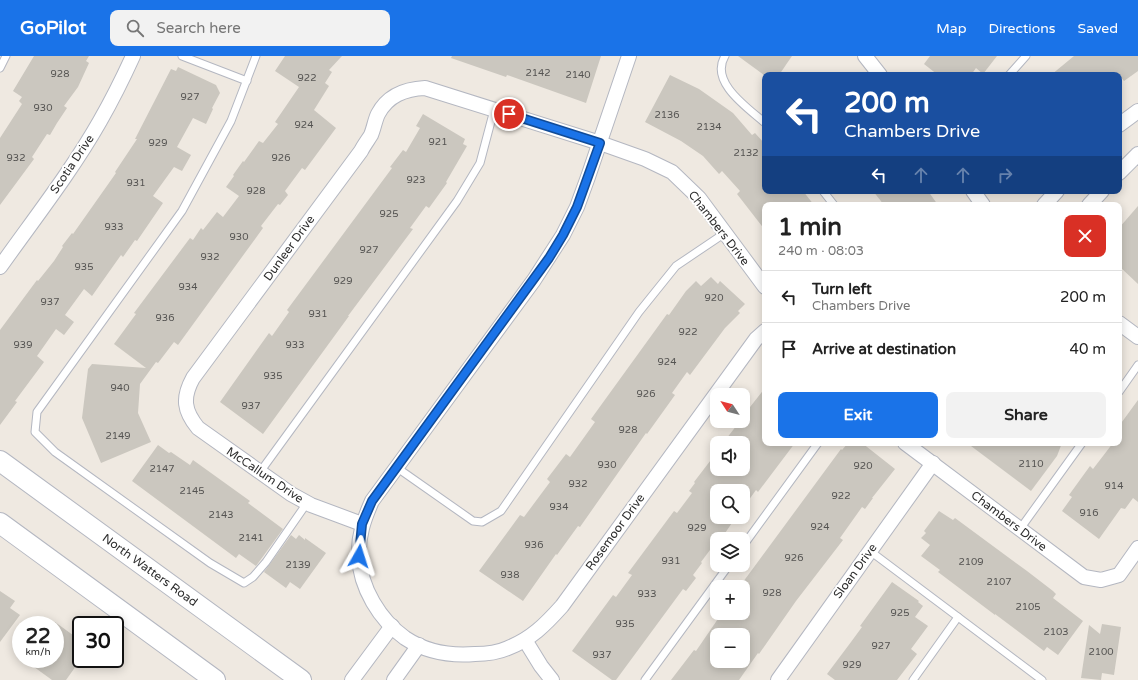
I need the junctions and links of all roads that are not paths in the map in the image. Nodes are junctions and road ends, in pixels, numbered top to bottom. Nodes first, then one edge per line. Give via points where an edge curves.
1 (6, 56) edge
2 (133, 56) edge
3 (182, 56) edge
4 (256, 56) edge
5 (629, 56) edge
6 (725, 56) edge
7 (1026, 56) edge
8 (866, 57) edge
9 (0, 68) edge
10 (878, 72) edge
11 (1012, 72) edge
12 (247, 81) junction
13 (398, 93) joint
14 (494, 110) junction
15 (1138, 111) edge
16 (762, 120) edge
17 (1122, 123) edge
18 (600, 143) junction
19 (1138, 154) edge
20 (1122, 170) edge
21 (825, 194) edge
22 (974, 194) edge
23 (1054, 194) edge
24 (1099, 194) edge
25 (832, 202) edge
26 (981, 202) edge
27 (1047, 202) edge
28 (1092, 202) edge
29 (725, 233) junction
30 (0, 267) edge
31 (762, 283) edge
32 (1122, 325) edge
33 (762, 334) edge
34 (1138, 335) edge
35 (1138, 366) edge
36 (1122, 388) edge
37 (186, 404) joint
38 (816, 446) edge
39 (909, 446) edge
40 (1080, 446) edge
41 (0, 460) edge
42 (933, 463) junction
43 (396, 467) junction
44 (260, 472) junction
45 (307, 503) junction
46 (0, 523) edge
47 (362, 524) junction
48 (1020, 529) junction
49 (750, 536) edge
50 (1138, 548) edge
51 (870, 551) junction
52 (724, 572) edge
53 (958, 617) junction
54 (392, 626) junction
55 (525, 640) junction
56 (419, 645) junction
57 (215, 680) edge
58 (301, 680) edge
59 (352, 680) edge
60 (394, 680) edge
61 (552, 680) edge
62 (645, 680) edge
63 (778, 680) edge
64 (913, 680) edge
65 (1042, 680) edge

1 - 9 lane
2 - 30 street, Scotia Drive via 100,122
3 - 12 lane
4 - 12 lane
5 - 18 street, Rosemoor Drive
6 - 16 lane via 721,63 722,77 736,98
7 - 11 lane
8 - 10 street
12 - 45 lane via 231,121 182,211 37,412 35,432 61,457 210,563 244,583 266,562
13 - 14 street, Chambers Drive via 411,88 425,88
13 - 37 street, Dunleer Drive via 386,102 361,150 193,378 187,388
14 - 18 street, Chambers Drive
14 - 44 lane via 480,163 457,200
15 - 17 street
18 - 29 street, Chambers Drive via 672,172 699,198
18 - 43 street, Rosemoor Drive via 577,207 549,258
19 - 20 street
21 - 25 lane
22 - 26 street
23 - 27 street
24 - 28 street
29 - 31 street, Chambers Drive
29 - 43 lane via 676,266 639,312 501,511 482,522 474,521
32 - 34 street
33 - 55 street, Rosemoor Drive via 562,606 544,626
35 - 36 lane
37 - 44 street, McCallum Drive via 186,410 198,428
38 - 49 lane
39 - 42 street, Chambers Drive
40 - 48 lane
41 - 58 main road, North Watters Road
42 - 48 street, Chambers Drive
42 - 51 street, Sloan Drive
43 - 47 street, Rosemoor Drive via 372,501
44 - 45 street, McCallum Drive
45 - 47 street, McCallum Drive
46 - 57 main road
47 - 54 street, Rosemoor Drive via 359,556 362,575 377,610
48 - 50 street, Chambers Drive via 1084,577 1100,580 1119,574
51 - 53 lane
51 - 63 street, Sloan Drive
52 - 62 lane
53 - 64 lane
53 - 65 lane
54 - 56 street, Rosemoor Drive
54 - 59 street
55 - 56 street, Rosemoor Drive via 490,654 458,655
55 - 61 street
56 - 60 street

